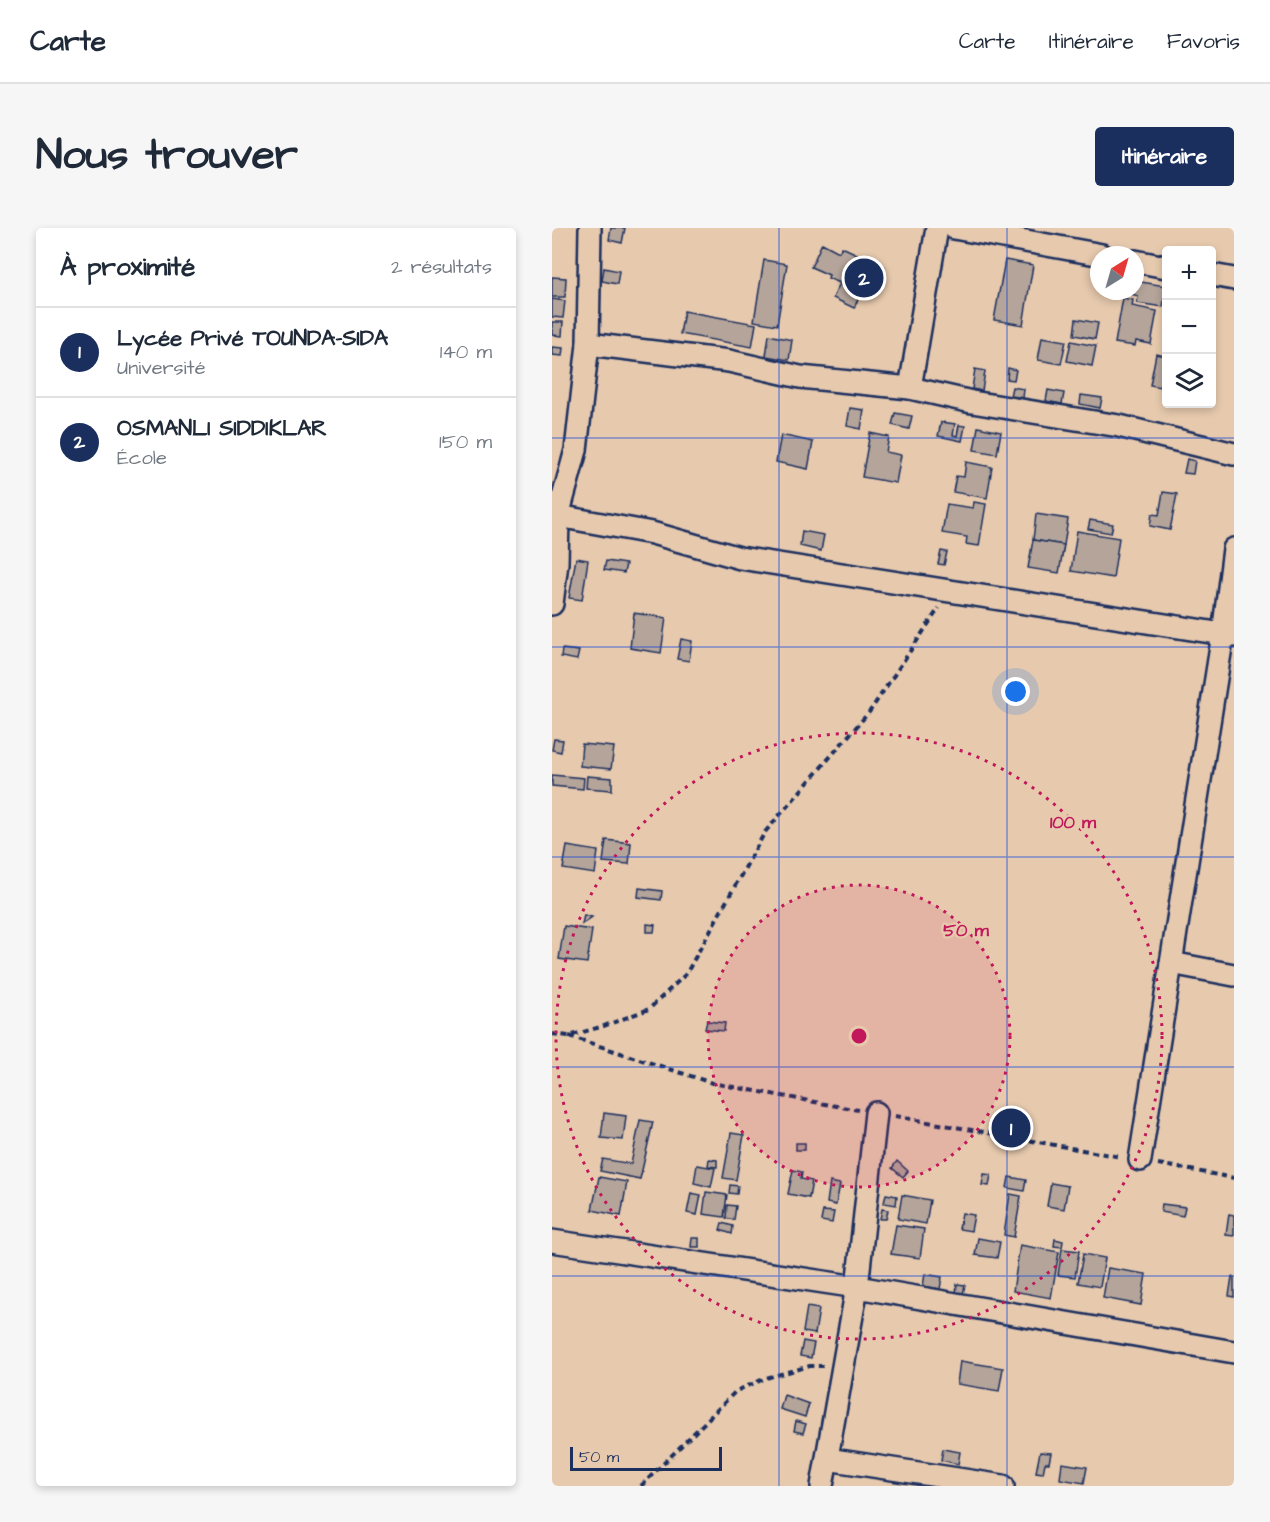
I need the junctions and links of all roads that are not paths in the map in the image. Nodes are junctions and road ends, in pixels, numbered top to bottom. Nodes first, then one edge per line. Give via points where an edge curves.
1 (590, 228) edge
2 (936, 228) edge
3 (954, 228) edge
4 (1090, 253) edge
5 (1144, 263) edge
6 (1162, 266) edge
7 (1216, 276) edge
8 (1234, 279) edge
9 (588, 344) junction
10 (910, 388) junction
11 (1234, 454) edge
12 (556, 526) edge
13 (1234, 549) edge
14 (552, 604) edge
15 (1228, 635) edge
16 (1171, 963) junction
17 (1234, 975) edge
18 (876, 1113) road end
19 (1140, 1160) road end
20 (552, 1241) edge
21 (857, 1287) junction
22 (1234, 1352) edge
23 (827, 1459) junction
24 (990, 1485) edge
25 (822, 1486) edge

1 - 9 street
2 - 10 street
3 - 4 street
5 - 6 street
7 - 8 street
9 - 10 street via 729,362 800,377
9 - 12 street via 576,450
10 - 11 street via 1119,426
12 - 14 street
12 - 15 street via 652,533 740,558
13 - 15 street
15 - 16 street
16 - 17 street
16 - 19 street
18 - 21 street
20 - 21 street
21 - 22 street
21 - 23 street
23 - 24 street
23 - 25 street

